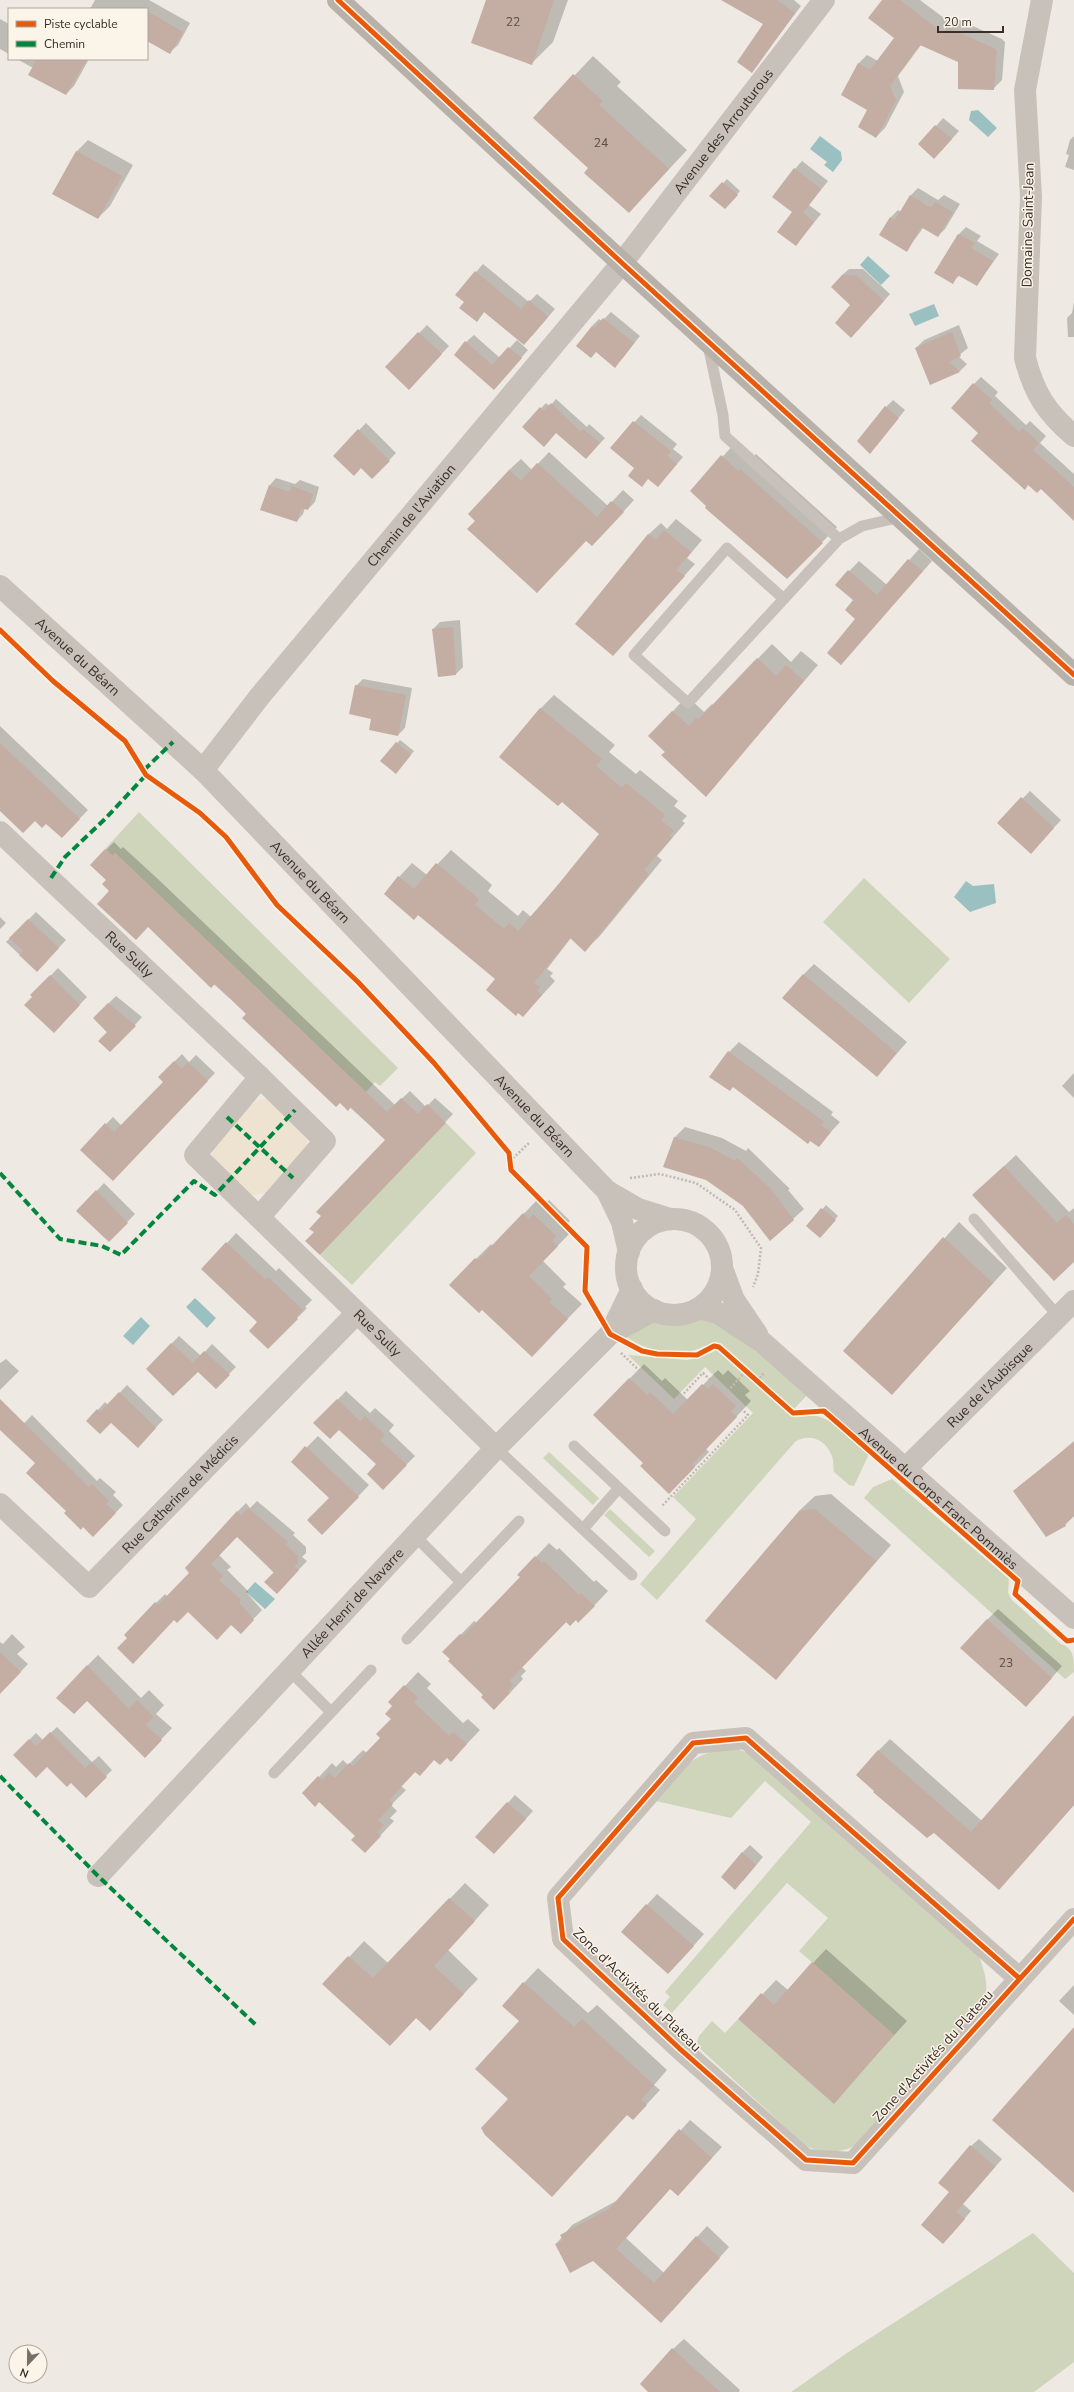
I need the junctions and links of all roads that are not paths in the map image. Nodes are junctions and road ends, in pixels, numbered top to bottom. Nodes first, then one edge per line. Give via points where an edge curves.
1 (338, 0) edge
2 (824, 0) edge
3 (1042, 0) edge
4 (622, 263) junction
5 (707, 340) junction
6 (1074, 436) edge
7 (901, 517) junction
8 (839, 539) junction
9 (0, 586) edge
10 (784, 599) junction
11 (1074, 675) edge
12 (203, 770) junction
13 (0, 832) edge
14 (260, 1077) junction
15 (607, 1191) junction
16 (260, 1216) junction
17 (670, 1219) junction
18 (974, 1219) dead end
19 (629, 1252) junction
20 (722, 1268) junction
21 (632, 1289) junction
22 (1074, 1301) edge
23 (699, 1308) junction
24 (654, 1310) junction
25 (358, 1313) junction
26 (1058, 1316) junction
27 (608, 1336) junction
28 (762, 1342) junction
29 (574, 1446) dead end
30 (496, 1448) junction
31 (906, 1468) junction
32 (619, 1488) junction
33 (0, 1504) edge
34 (520, 1521) dead end
35 (583, 1529) junction
36 (665, 1531) dead end
37 (415, 1536) junction
38 (632, 1575) dead end
39 (461, 1582) junction
40 (1074, 1618) edge
41 (407, 1639) dead end
42 (289, 1670) junction
43 (371, 1670) dead end
44 (331, 1712) junction
45 (274, 1773) dead end
46 (98, 1876) dead end
47 (1074, 1919) edge
48 (1019, 1978) junction

1 - 4 main road
2 - 4 street, Avenue des Arrouturous
3 - 6 street, Domaine Saint-Jean via 1025,90 1031,197 1025,358 1031,384 1054,418
4 - 5 main road
4 - 12 street, Chemin de l'Aviation via 260,696
5 - 7 main road
5 - 8 lane via 723,415 724,436
7 - 8 lane via 862,526
7 - 11 main road
8 - 10 lane
9 - 12 street, Avenue du Béarn
10 - 10 lane via 688,703 634,655 727,548
12 - 15 street, Avenue du Béarn
13 - 14 street, Rue Sully
14 - 16 street, Rue Sully via 325,1141
14 - 16 street, Rue Sully via 195,1155
15 - 17 street, Avenue du Béarn via 638,1209
15 - 19 street, Avenue du Béarn via 622,1222
16 - 25 street, Rue Sully
17 - 19 street via 654,1223 641,1232
17 - 20 street via 686,1220 701,1227 713,1238 720,1252
18 - 26 lane
19 - 21 street via 626,1259 626,1275
20 - 23 street via 719,1284 713,1295
20 - 28 street via 734,1300
21 - 24 street via 641,1302
21 - 27 street, Allée Henri de Navarre
22 - 26 street, Rue de l'Aubisque
23 - 24 street via 684,1314
23 - 28 street via 718,1313
24 - 27 street, Allée Henri de Navarre
25 - 30 street, Rue Sully
25 - 33 street, Rue Catherine de Médicis via 89,1587
26 - 31 street, Rue de l'Aubisque
27 - 30 street, Allée Henri de Navarre
28 - 31 street, Avenue du Corps Franc Pommiès
29 - 32 lane
30 - 35 lane
30 - 37 street, Allée Henri de Navarre
31 - 40 street, Avenue du Corps Franc Pommiès
32 - 35 lane
32 - 36 lane
34 - 39 lane
35 - 38 lane
37 - 39 lane
37 - 42 street, Allée Henri de Navarre
39 - 41 lane
42 - 44 lane
42 - 46 street, Allée Henri de Navarre
43 - 44 lane
44 - 45 lane
47 - 48 street, Zone d'Activités du Plateau
48 - 48 street, Zone d'Activités du Plateau via 853,2163 806,2160 679,2048 563,1939 558,1898 693,1743 746,1738

